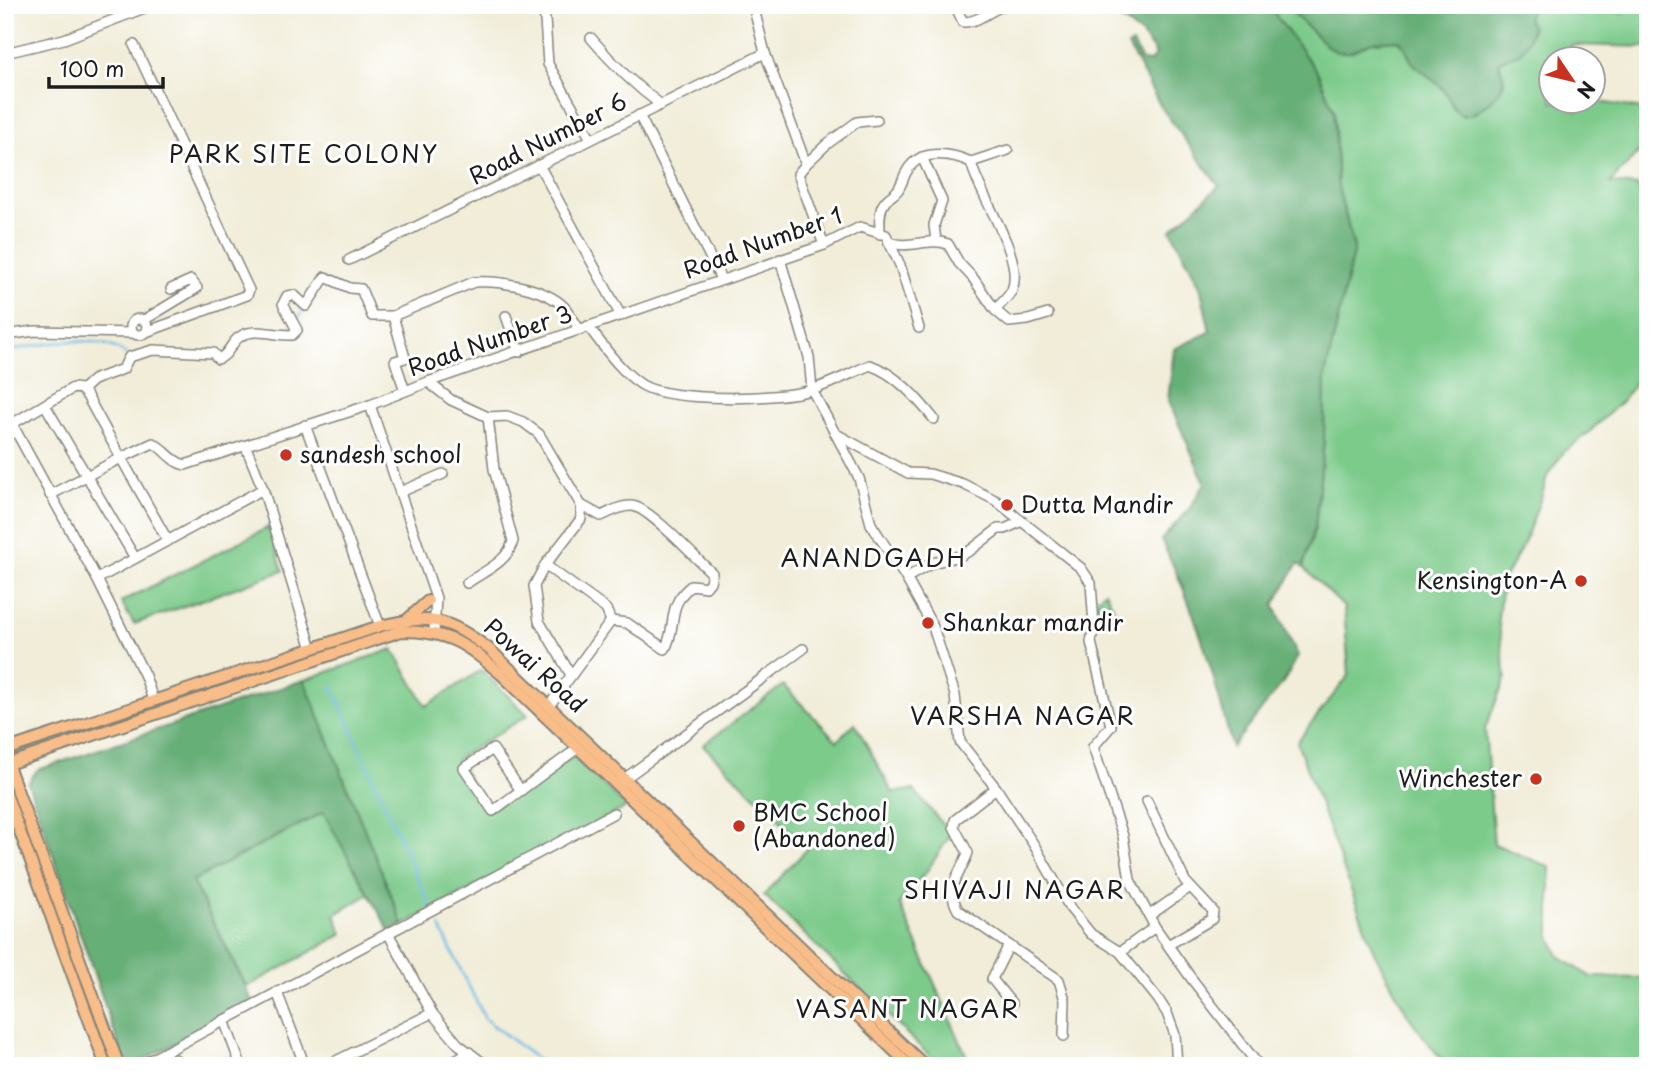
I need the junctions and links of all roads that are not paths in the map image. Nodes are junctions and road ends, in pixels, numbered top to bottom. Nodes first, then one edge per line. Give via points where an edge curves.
1 (152, 5) edge
2 (544, 5) edge
3 (753, 5) edge
4 (955, 5) edge
5 (1004, 5) edge
6 (591, 38) dead end
7 (134, 45) dead end
8 (5, 53) edge
9 (765, 54) junction
10 (660, 104) junction
11 (639, 115) junction
12 (877, 120) dead end
13 (591, 139) junction
14 (1008, 149) dead end
15 (922, 157) junction
16 (971, 162) junction
17 (806, 164) junction
18 (540, 165) junction
19 (880, 234) junction
20 (936, 241) junction
21 (889, 242) junction
22 (824, 245) junction
23 (780, 259) junction
24 (349, 260) dead end
25 (721, 279) junction
26 (171, 289) dead end
27 (995, 310) junction
28 (1048, 314) dead end
29 (393, 316) junction
30 (506, 316) dead end
31 (621, 316) junction
32 (144, 320) junction
33 (584, 328) junction
34 (919, 328) dead end
35 (146, 332) junction
36 (134, 333) junction
37 (5, 335) edge
38 (519, 352) junction
39 (428, 382) junction
40 (82, 390) junction
41 (812, 390) junction
42 (405, 391) junction
43 (45, 405) junction
44 (370, 405) junction
45 (488, 417) junction
46 (934, 419) dead end
47 (305, 425) junction
48 (8, 426) edge
49 (836, 435) junction
50 (246, 447) junction
51 (121, 458) junction
52 (443, 474) dead end
53 (87, 476) junction
54 (263, 489) junction
55 (400, 492) junction
56 (50, 495) junction
57 (581, 505) junction
58 (1020, 522) junction
59 (168, 541) junction
60 (135, 558) junction
61 (545, 565) junction
62 (906, 578) junction
63 (97, 579) junction
64 (467, 583) dead end
65 (430, 597) junction
66 (408, 619) junction
67 (611, 621) junction
68 (380, 626) junction
69 (430, 626) junction
70 (312, 649) junction
71 (803, 649) dead end
72 (571, 675) junction
73 (153, 700) junction
74 (549, 706) junction
75 (578, 748) junction
76 (5, 750) edge
77 (6, 763) edge
78 (621, 782) junction
79 (996, 788) junction
80 (5, 791) edge
81 (521, 791) junction
82 (1147, 801) dead end
83 (614, 813) dead end
84 (1190, 887) junction
85 (1150, 915) junction
86 (1155, 927) junction
87 (388, 933) junction
88 (1009, 945) junction
89 (1168, 945) junction
90 (1120, 953) junction
91 (277, 992) junction
92 (1012, 1004) dead end
93 (432, 1013) junction
94 (224, 1020) junction
95 (1064, 1037) dead end
96 (469, 1052) junction
97 (106, 1066) edge
98 (119, 1066) edge
99 (139, 1066) edge
100 (241, 1066) edge
101 (305, 1066) edge
102 (326, 1066) edge
103 (445, 1066) edge
104 (487, 1066) edge
105 (910, 1066) edge
106 (926, 1066) edge
107 (1177, 1066) edge
108 (1259, 1066) edge

1 - 8 street via 64,39
2 - 13 street via 548,64
3 - 9 street
4 - 5 street via 963,22 971,23
6 - 10 street
7 - 35 street via 250,290 247,295
9 - 10 street, Road Number 6
9 - 17 street
10 - 11 street, Road Number 6
11 - 13 street, Road Number 6
11 - 25 street
12 - 17 street via 857,122
13 - 18 street, Road Number 6
14 - 16 street
15 - 16 street via 942,153
15 - 19 street via 908,168 898,190 884,202
15 - 20 street via 942,201 934,225
16 - 27 street via 1010,248 1011,292
17 - 22 street via 798,173
18 - 24 street, Road Number 6
18 - 31 street
19 - 21 street, Road Number 1
19 - 22 street, Road Number 1 via 860,227
20 - 21 street via 901,246
20 - 27 street via 948,244
21 - 34 street
22 - 23 street, Road Number 1
23 - 25 street, Road Number 1
23 - 41 street via 809,357
25 - 31 street, Road Number 1
26 - 32 street via 191,279 197,288
27 - 28 street via 1009,322
29 - 33 street via 462,286 485,281 533,289 563,306
29 - 40 street via 372,316 361,289 325,277 306,306 294,295 287,296 283,304 297,330 292,335 242,334 221,359 212,353 153,350 129,357 123,369 93,380
29 - 42 street via 405,358 395,361
30 - 38 street
31 - 33 street, Road Number 1
32 - 35 street
32 - 36 street via 133,322
33 - 38 street, Road Number 3
33 - 41 street, Road Number 3 via 619,365 659,393 762,398
35 - 36 street
36 - 37 street via 35,331
38 - 39 street, Road Number 3
39 - 42 street, Road Number 3
39 - 45 street via 450,400
40 - 43 street via 73,388
40 - 51 street
41 - 46 street, Road Number 3 via 870,365 898,382
41 - 49 street
42 - 44 street, Road Number 3
43 - 48 street
43 - 53 street
44 - 47 street, Road Number 3
44 - 55 street
45 - 57 street via 507,416 538,434
45 - 64 street via 494,469 513,541 503,559
47 - 50 street, Road Number 3
47 - 68 street
48 - 56 street
49 - 58 street via 908,473 963,484 995,500
49 - 62 street via 859,478 871,524
50 - 51 street, Road Number 3 via 185,465 153,443
50 - 54 street
51 - 53 street
51 - 59 street
52 - 55 street
53 - 56 street
53 - 60 street
54 - 59 street
54 - 70 street
55 - 65 street
56 - 63 street
57 - 61 street via 581,519
57 - 67 street via 601,516 621,506 635,506 712,573 706,587 692,585 682,593 665,649 627,623
58 - 62 street via 998,528 960,556
58 - 85 street via 1081,568 1091,583 1091,642 1111,726 1093,747 1123,835 1130,880
59 - 60 street
60 - 63 street
61 - 67 street via 606,609
61 - 72 street via 534,586 539,621
62 - 79 street via 933,627 956,695 960,742
63 - 73 street
65 - 66 main road
65 - 69 street
66 - 68 main road, Powai Road
66 - 69 main road, Powai Road
67 - 72 street
68 - 70 main road, Powai Road
69 - 74 main road, Powai Road via 463,630
69 - 75 main road, Powai Road via 482,658
69 - 77 main road, Powai Road via 401,631
70 - 73 main road, Powai Road
71 - 78 street
72 - 74 street
73 - 76 main road, Powai Road
74 - 78 main road, Powai Road
75 - 78 main road, Powai Road
75 - 81 street
77 - 98 main road
78 - 105 main road, Powai Road
78 - 106 main road, Powai Road
79 - 88 street via 956,820 954,827 968,853 951,897 958,910
79 - 90 street via 1070,908 1091,934
80 - 97 main road
81 - 81 street via 492,811 464,768 493,748
82 - 84 street
83 - 87 street
84 - 85 street
84 - 89 street via 1213,911 1212,919
85 - 86 street
86 - 89 street
86 - 90 street
87 - 91 street
87 - 93 street
88 - 92 street via 992,979
88 - 95 street via 1059,980 1065,999
89 - 108 street
90 - 107 street via 1167,1013 1175,1035
91 - 94 street
91 - 101 street
93 - 96 street
93 - 102 street
94 - 99 street
94 - 100 street
96 - 103 street
96 - 104 street

